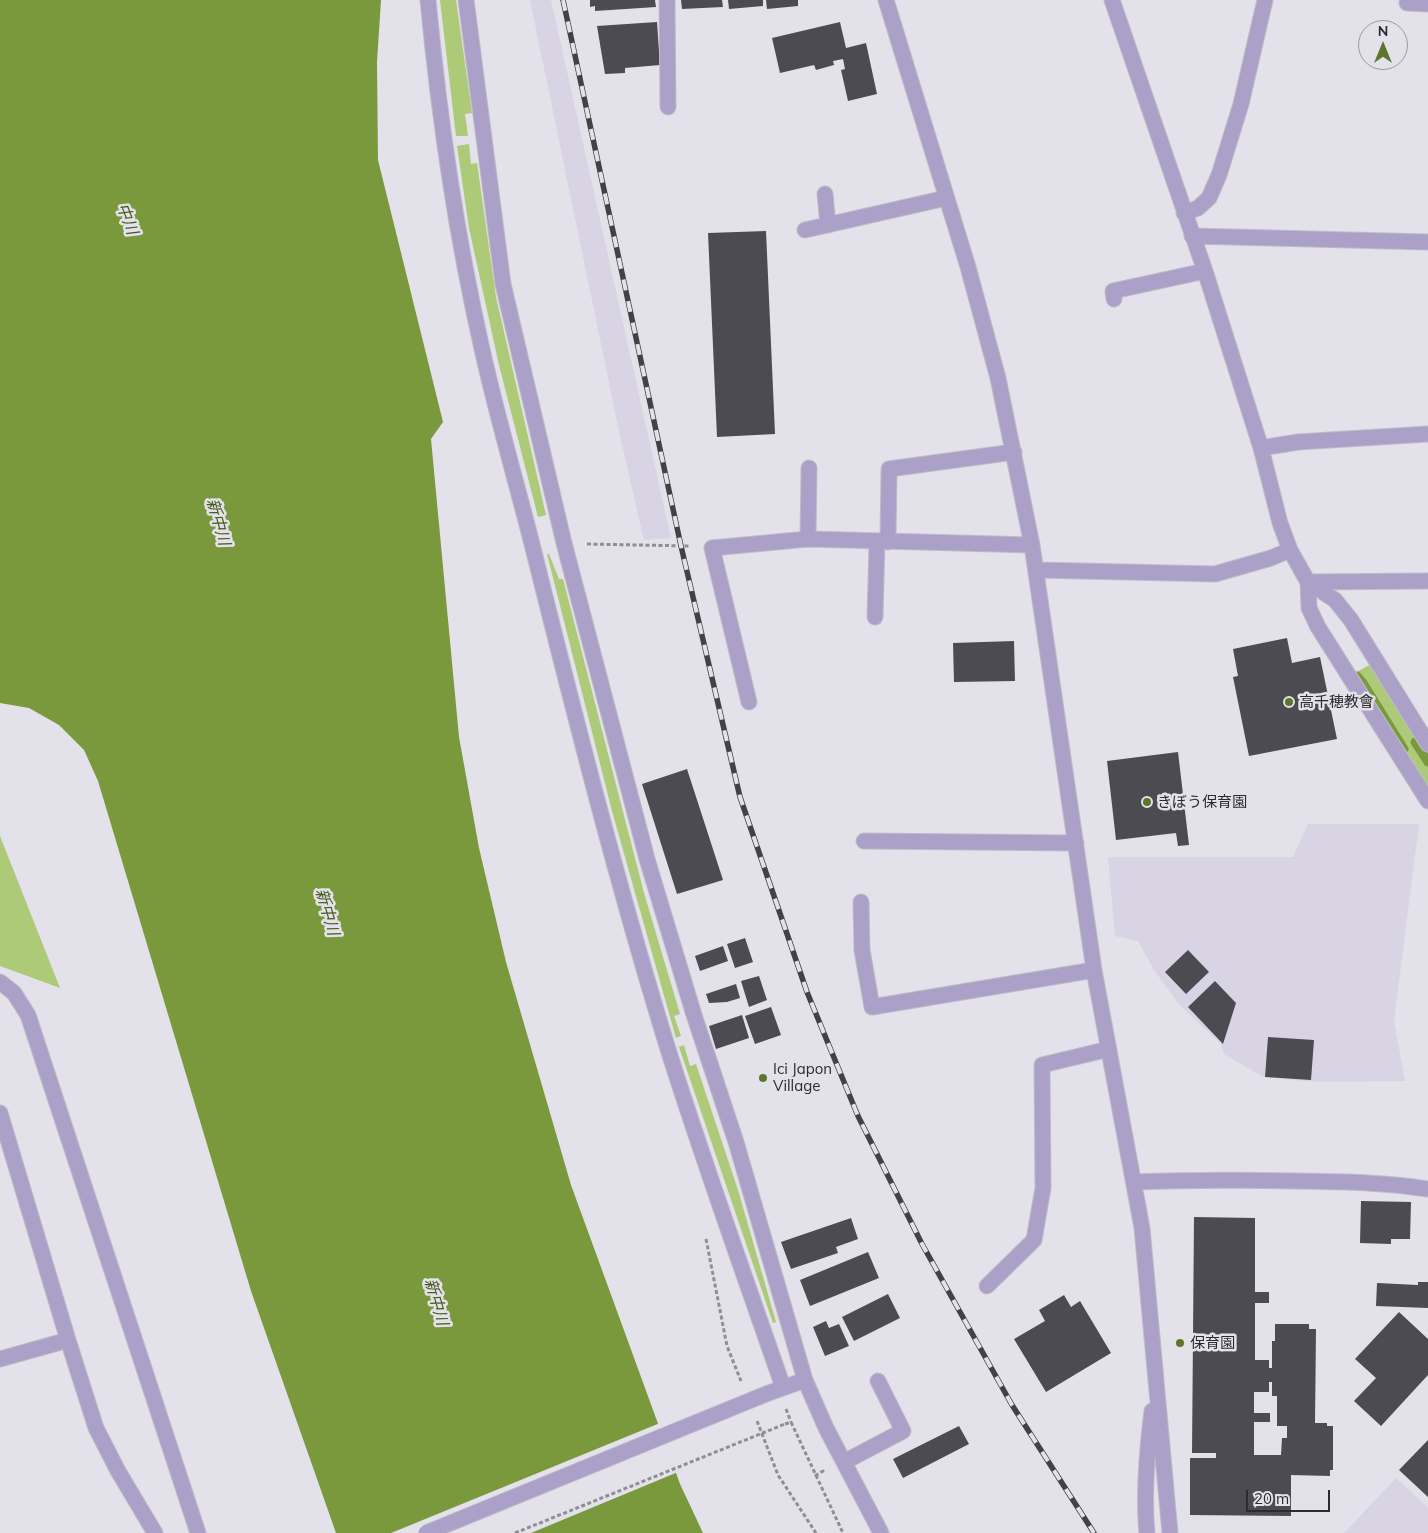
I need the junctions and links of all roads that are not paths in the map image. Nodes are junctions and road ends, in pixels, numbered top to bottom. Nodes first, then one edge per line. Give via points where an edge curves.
1 (428, 0) edge
2 (466, 0) edge
3 (667, 0) edge
4 (886, 0) edge
5 (1112, 0) edge
6 (1265, 0) edge
7 (1407, 3) dead end
8 (1428, 4) edge
9 (668, 107) dead end
10 (825, 194) dead end
11 (946, 198) junction
12 (1184, 213) junction
13 (828, 225) junction
14 (806, 230) dead end
15 (1192, 236) junction
16 (1428, 242) edge
17 (1205, 271) junction
18 (1114, 299) dead end
19 (1428, 434) edge
20 (1261, 448) junction
21 (1014, 452) junction
22 (809, 468) dead end
23 (808, 539) junction
24 (882, 542) junction
25 (1032, 545) junction
26 (1290, 550) junction
27 (1036, 570) junction
28 (1428, 581) edge
29 (1308, 582) junction
30 (875, 617) dead end
31 (749, 702) dead end
32 (1428, 744) edge
33 (1428, 801) edge
34 (864, 841) dead end
35 (1076, 844) junction
36 (862, 902) dead end
37 (1094, 970) junction
38 (0, 982) edge
39 (1109, 1049) junction
40 (0, 1112) edge
41 (3, 1134) edge
42 (1134, 1182) junction
43 (1428, 1189) edge
44 (987, 1286) dead end
45 (68, 1340) junction
46 (0, 1360) edge
47 (1156, 1378) junction
48 (805, 1380) junction
49 (878, 1381) dead end
50 (783, 1387) junction
51 (844, 1462) junction
52 (155, 1533) edge
53 (198, 1533) edge
54 (426, 1533) edge
55 (882, 1533) edge
56 (1147, 1533) edge
57 (1170, 1533) edge

1 - 50 street via 437,96 458,230 482,350 551,624 613,864 667,1046
2 - 48 street via 503,284 564,544 647,859 736,1142
3 - 9 street
4 - 11 street
5 - 12 street
6 - 12 street via 1241,104 1219,175 1209,198 1198,208
7 - 8 street
10 - 13 street
11 - 13 street
11 - 21 street via 998,378
12 - 15 street
13 - 14 street
15 - 16 street
15 - 17 street
17 - 18 street via 1113,291
17 - 20 street
19 - 20 street via 1298,442
20 - 26 street
21 - 24 street via 889,469
21 - 25 street
22 - 23 street
23 - 24 street
23 - 31 street via 712,548
24 - 25 street
24 - 30 street
25 - 27 street
26 - 27 street via 1214,574
26 - 29 street
27 - 35 street
28 - 29 street
29 - 32 street via 1335,600 1351,620
29 - 33 street via 1309,608 1318,627
34 - 35 street
35 - 37 street
36 - 37 street via 862,950 872,1006
37 - 39 street
38 - 53 street via 14,992 28,1015
39 - 42 street
39 - 44 street via 1042,1065 1043,1188 1034,1240
40 - 41 street
41 - 45 street
42 - 43 street via 1338,1182
42 - 47 street via 1146,1260
45 - 46 street
45 - 52 street via 96,1428
47 - 56 street via 1148,1447
47 - 57 street
48 - 50 street
48 - 51 street
49 - 51 street via 903,1431
50 - 54 street, bridge
51 - 55 street

